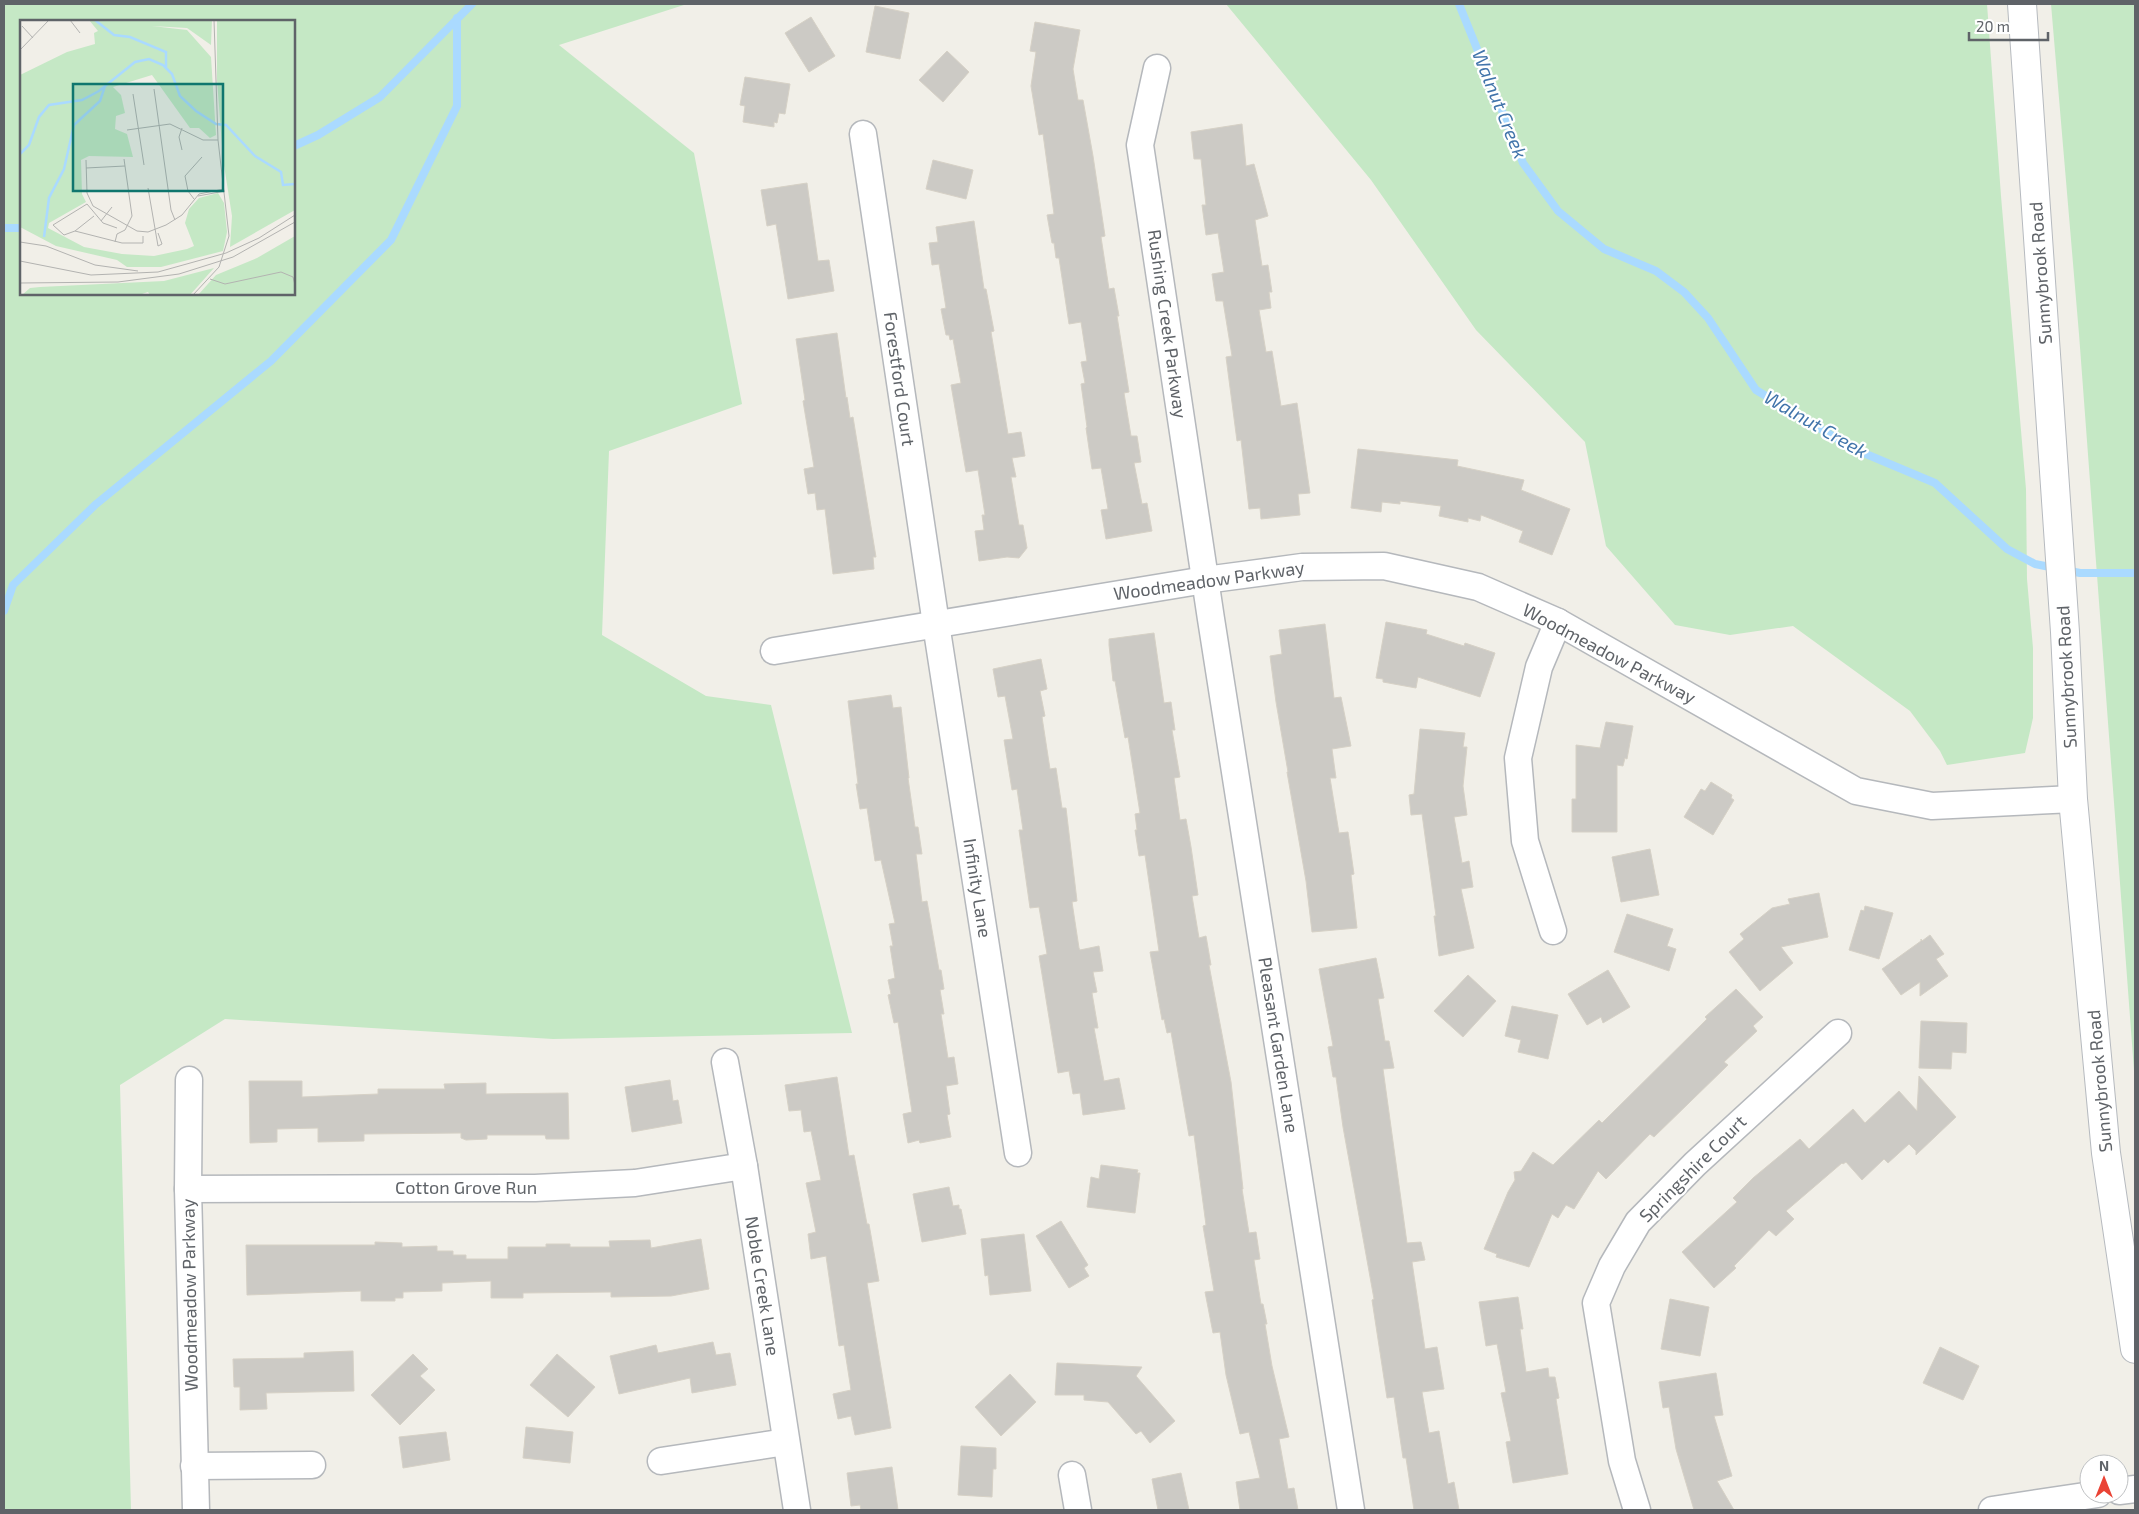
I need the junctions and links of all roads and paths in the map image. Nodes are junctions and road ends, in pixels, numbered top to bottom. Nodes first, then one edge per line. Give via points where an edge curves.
1 (2022, 4) edge
2 (1157, 68) dead end
3 (863, 134) dead end
4 (1205, 580) junction
5 (1558, 622) junction
6 (936, 624) junction
7 (774, 651) dead end
8 (2073, 799) junction
9 (1553, 931) dead end
10 (1838, 1033) dead end
11 (726, 1062) dead end
12 (190, 1080) dead end
13 (1018, 1153) dead end
14 (744, 1166) junction
15 (188, 1189) junction
16 (2135, 1349) edge
17 (786, 1442) junction
18 (661, 1461) dead end
19 (312, 1465) dead end
20 (194, 1466) junction
21 (1072, 1475) dead end
22 (2079, 1497) edge
23 (196, 1510) edge
24 (798, 1510) edge
25 (1078, 1510) edge
26 (1351, 1510) edge
27 (1637, 1510) edge
28 (1992, 1510) edge

1 - 8 main road, Sunnybrook Road via 2065,632
2 - 4 street, Rushing Creek Parkway via 1140,145
3 - 6 street, Forestford Court
4 - 5 street, Woodmeadow Parkway via 1302,567 1384,566 1478,587
4 - 6 street, Woodmeadow Parkway
4 - 26 street, Pleasant Garden Lane
5 - 8 street, Woodmeadow Parkway via 1856,791 1932,806
5 - 9 street via 1539,667 1518,758 1525,841
6 - 7 street, Woodmeadow Parkway
6 - 13 street, Infinity Lane
8 - 16 main road, Sunnybrook Road via 2106,1154
10 - 27 street, Springshire Court via 1695,1164 1638,1222 1612,1266 1596,1303 1622,1461
11 - 14 street, Noble Creek Lane
12 - 15 street, Woodmeadow Parkway
14 - 15 street, Cotton Grove Run via 635,1183 535,1188
14 - 17 street, Noble Creek Lane
15 - 20 street, Woodmeadow Parkway
17 - 18 street
17 - 24 street, Noble Creek Lane
19 - 20 street
20 - 23 street, Woodmeadow Parkway
21 - 25 street
22 - 28 street

